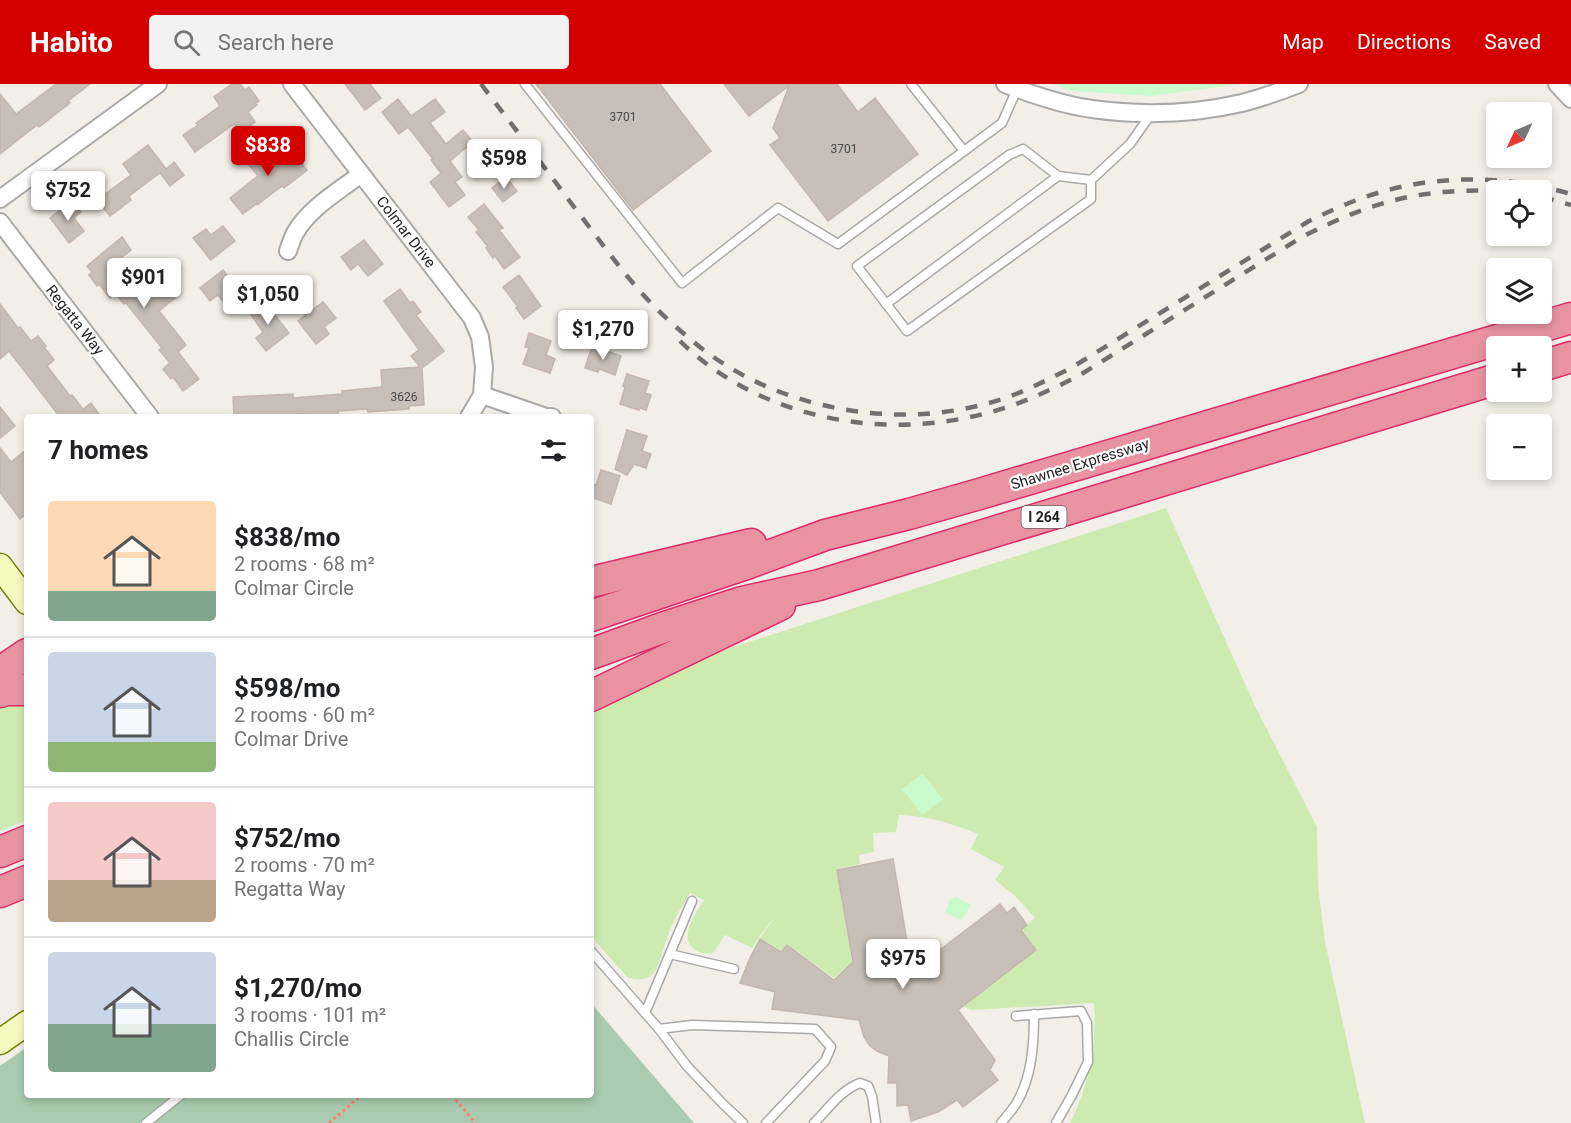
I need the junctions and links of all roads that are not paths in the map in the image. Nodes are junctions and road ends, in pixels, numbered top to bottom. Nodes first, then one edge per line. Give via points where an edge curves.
1 (158, 84) edge
2 (292, 84) edge
3 (525, 84) edge
4 (911, 84) edge
5 (1299, 84) edge
6 (1557, 84) edge
7 (1011, 86) edge
8 (1571, 99) edge
9 (1151, 113) junction
10 (964, 152) junction
11 (361, 174) junction
12 (1058, 176) junction
13 (1091, 180) junction
14 (0, 199) edge
15 (0, 222) edge
16 (288, 251) dead end
17 (886, 304) junction
18 (1571, 318) edge
19 (1571, 357) edge
20 (1552, 363) edge
21 (1486, 382) edge
22 (482, 394) junction
23 (148, 414) edge
24 (471, 414) edge
25 (538, 414) edge
26 (825, 536) junction
27 (0, 566) edge
28 (594, 581) edge
29 (819, 585) junction
30 (24, 598) edge
31 (594, 615) edge
32 (594, 653) edge
33 (24, 656) edge
34 (0, 672) edge
35 (24, 690) edge
36 (0, 692) edge
37 (594, 695) edge
38 (24, 842) edge
39 (0, 852) edge
40 (24, 882) edge
41 (0, 892) edge
42 (692, 901) dead end
43 (594, 954) edge
44 (670, 954) junction
45 (734, 969) dead end
46 (645, 1013) junction
47 (1034, 1014) junction
48 (1016, 1016) dead end
49 (24, 1025) edge
50 (659, 1029) junction
51 (0, 1042) edge
52 (177, 1098) edge
53 (146, 1123) edge
54 (743, 1123) edge
55 (766, 1123) edge
56 (814, 1123) edge
57 (876, 1123) edge
58 (1001, 1123) edge
59 (1056, 1123) edge

1 - 14 street
2 - 11 street, Colmar Drive
3 - 10 lane via 682,283 778,208 838,244
4 - 10 lane
5 - 9 street via 1209,109
6 - 8 street
7 - 9 street via 1092,109
7 - 10 lane via 1002,123
9 - 13 lane via 1130,144
11 - 16 street via 306,218
11 - 22 street, Colmar Drive via 472,318 484,359
12 - 13 lane
12 - 17 lane
12 - 17 lane via 1023,149 1009,155 857,266
13 - 17 lane via 1091,199 908,331
15 - 23 street, Regatta Way
18 - 26 highway, Shawnee Expressway via 976,495
19 - 20 highway
21 - 29 highway, I 264
22 - 24 street
22 - 25 street
26 - 28 highway via 777,537
26 - 31 highway, Shawnee Expressway
27 - 30 main road
29 - 32 highway, I 264 via 742,602
29 - 37 highway
33 - 34 highway
35 - 36 highway
38 - 39 highway
40 - 41 highway
42 - 44 lane
43 - 46 lane
44 - 45 lane
44 - 46 lane
46 - 50 lane
47 - 48 lane
47 - 58 lane via 1028,1075 1016,1103
47 - 59 lane via 1081,1011 1087,1023 1088,1062
49 - 51 main road
50 - 54 lane via 687,1066
50 - 55 lane via 692,1025 815,1029 831,1047 825,1061
52 - 53 lane
56 - 57 lane via 851,1086 860,1083 868,1086 872,1096

